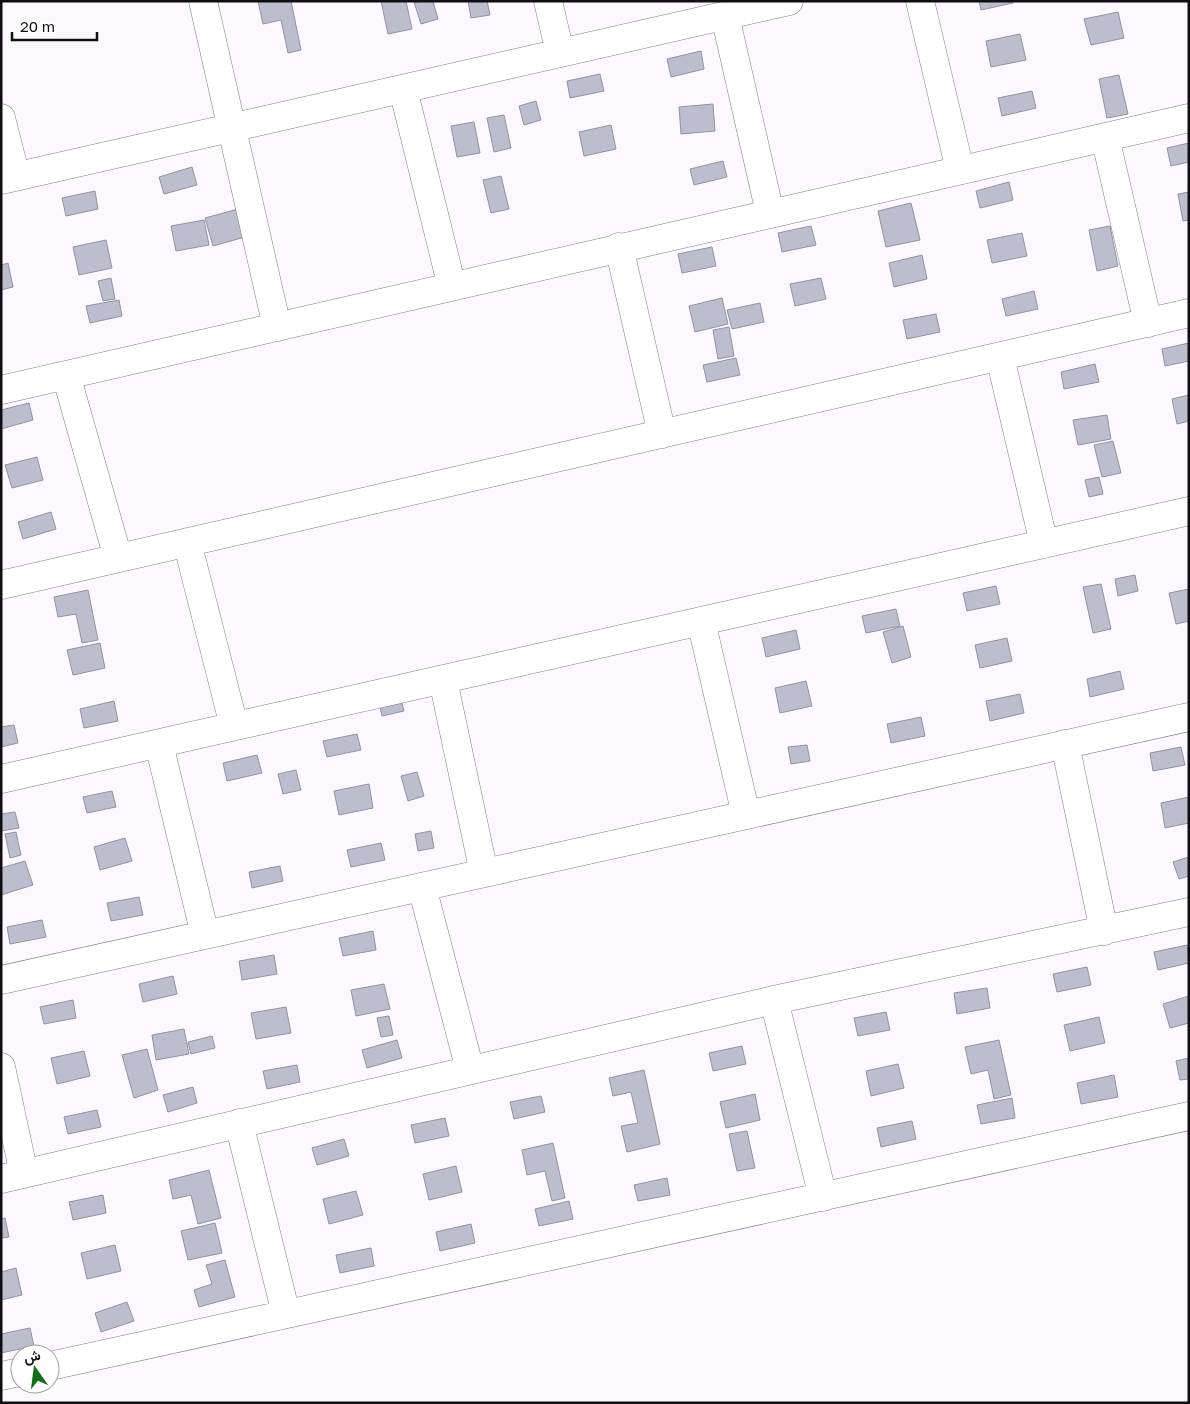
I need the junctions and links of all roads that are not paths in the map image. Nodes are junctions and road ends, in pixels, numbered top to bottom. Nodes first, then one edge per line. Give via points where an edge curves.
1 (203, 1) edge
2 (548, 1) edge
3 (789, 1) edge
4 (920, 1) edge
5 (725, 16) junction
6 (560, 53) junction
7 (404, 89) junction
8 (1, 118) edge
9 (1189, 118) edge
10 (232, 128) junction
11 (1106, 137) junction
12 (960, 170) junction
13 (9, 179) edge
14 (770, 213) junction
15 (619, 247) junction
16 (452, 287) junction
17 (1189, 313) edge
18 (1148, 323) junction
19 (277, 327) junction
20 (1000, 357) junction
21 (66, 375) junction
22 (1, 390) edge
23 (662, 434) junction
24 (1189, 511) edge
25 (187, 542) junction
26 (1044, 544) junction
27 (118, 558) junction
28 (1, 584) edge
29 (701, 621) junction
30 (443, 680) junction
31 (1189, 717) edge
32 (234, 726) junction
33 (159, 744) junction
34 (1065, 744) junction
35 (1, 779) edge
36 (746, 815) junction
37 (484, 873) junction
38 (422, 887) junction
39 (1189, 912) edge
40 (1104, 931) junction
41 (205, 935) junction
42 (1, 980) edge
43 (774, 1000) junction
44 (1, 1067) edge
45 (470, 1070) junction
46 (1189, 1116) edge
47 (239, 1123) junction
48 (13, 1176) edge
49 (822, 1197) junction
50 (286, 1314) junction
51 (60, 1364) edge

1 - 10 street
2 - 6 street
3 - 5 street
4 - 12 street
5 - 6 street
5 - 14 street
6 - 7 street
7 - 10 street
7 - 16 street
8 - 13 street
9 - 11 street
10 - 13 street
10 - 19 street
11 - 12 street
11 - 18 street
12 - 14 street
14 - 15 street
15 - 16 street
15 - 23 street
16 - 19 street
17 - 18 street
18 - 20 street
19 - 21 street
20 - 23 street
20 - 26 street
21 - 22 street
21 - 27 street
23 - 25 street
24 - 26 street
25 - 27 street
25 - 32 street
26 - 29 street
27 - 28 street
29 - 30 street
29 - 36 street
30 - 32 street
30 - 37 street
31 - 34 street
32 - 33 street
33 - 35 street
33 - 41 street
34 - 36 street
34 - 40 street
36 - 37 street
37 - 38 street
38 - 41 street
38 - 45 street
39 - 40 street
40 - 43 street
41 - 42 street
43 - 45 street
43 - 49 street
44 - 48 street
45 - 47 street
46 - 49 street
47 - 48 street
47 - 50 street
49 - 50 street
50 - 51 street

